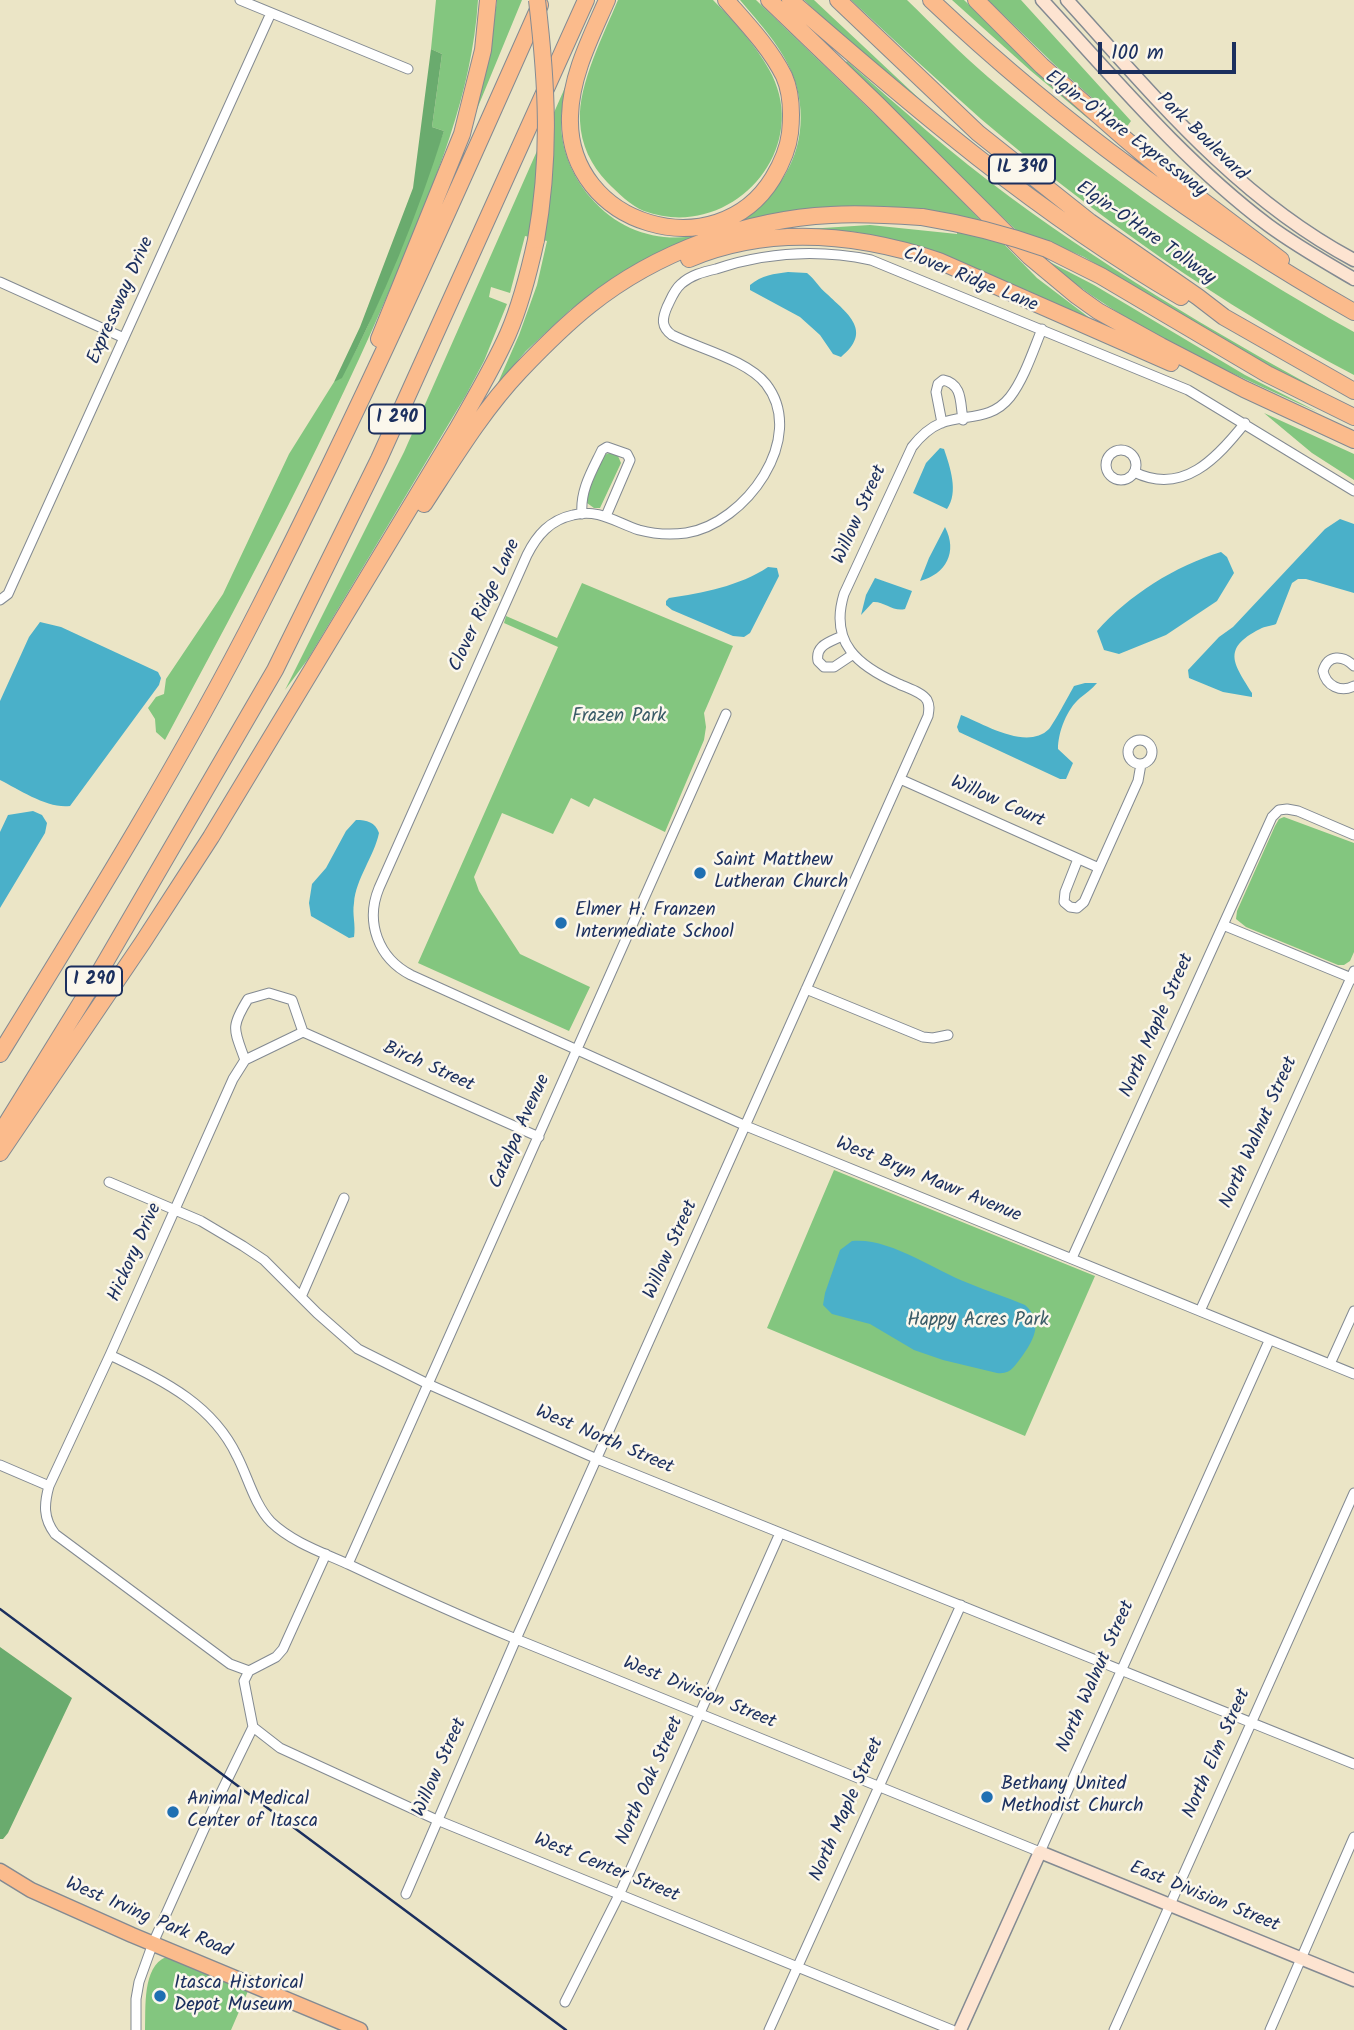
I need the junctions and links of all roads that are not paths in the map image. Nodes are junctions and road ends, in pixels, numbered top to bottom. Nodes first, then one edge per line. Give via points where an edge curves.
1 (240, 0) edge
2 (488, 0) edge
3 (537, 0) edge
4 (543, 0) edge
5 (586, 0) edge
6 (607, 0) edge
7 (726, 0) edge
8 (769, 0) edge
9 (790, 0) edge
10 (838, 0) edge
11 (931, 0) edge
12 (975, 0) edge
13 (1042, 0) edge
14 (1067, 0) edge
15 (271, 13) junction
16 (408, 69) dead end
17 (1354, 260) edge
18 (1354, 279) edge
19 (0, 282) edge
20 (1308, 286) junction
21 (1354, 312) edge
22 (1224, 317) junction
23 (573, 321) junction
24 (1042, 329) junction
25 (124, 338) junction
26 (1244, 389) junction
27 (1354, 391) edge
28 (1354, 417) edge
29 (963, 420) junction
30 (942, 423) junction
31 (1245, 424) junction
32 (1354, 440) edge
33 (337, 450) junction
34 (1134, 472) dead end
35 (1354, 491) edge
36 (582, 513) junction
37 (606, 516) junction
38 (0, 600) edge
39 (340, 623) junction
40 (842, 636) junction
41 (852, 655) junction
42 (1354, 666) edge
43 (1354, 686) edge
44 (726, 714) dead end
45 (1141, 764) dead end
46 (900, 779) junction
47 (1354, 835) edge
48 (1078, 859) junction
49 (1099, 868) junction
50 (1223, 925) junction
51 (1353, 976) edge
52 (806, 989) junction
53 (303, 1032) junction
54 (948, 1035) dead end
55 (576, 1049) junction
56 (0, 1054) edge
57 (245, 1060) junction
58 (746, 1126) junction
59 (0, 1134) edge
60 (538, 1137) junction
61 (0, 1153) edge
62 (109, 1182) dead end
63 (344, 1198) dead end
64 (174, 1210) junction
65 (1072, 1258) junction
66 (300, 1297) junction
67 (1200, 1311) junction
68 (1354, 1311) edge
69 (1269, 1340) junction
70 (110, 1355) junction
71 (1330, 1364) junction
72 (1354, 1374) edge
73 (428, 1384) junction
74 (597, 1459) junction
75 (0, 1465) edge
76 (49, 1486) junction
77 (1354, 1493) edge
78 (780, 1533) junction
79 (326, 1554) junction
80 (348, 1564) junction
81 (961, 1605) junction
82 (516, 1639) junction
83 (249, 1671) junction
84 (1121, 1671) junction
85 (700, 1713) junction
86 (1250, 1724) junction
87 (253, 1727) junction
88 (1354, 1764) edge
89 (878, 1785) junction
90 (437, 1820) junction
91 (1354, 1838) edge
92 (1040, 1852) junction
93 (0, 1871) edge
94 (620, 1893) junction
95 (406, 1894) dead end
96 (1171, 1904) junction
97 (153, 1943) junction
98 (1301, 1958) junction
99 (798, 1966) junction
100 (1354, 1980) edge
101 (565, 2002) dead end
102 (136, 2030) edge
103 (360, 2030) edge
104 (769, 2030) edge
105 (952, 2030) edge
106 (960, 2030) edge
107 (1114, 2030) edge
108 (1270, 2030) edge

1 - 15 street
2 - 33 highway via 483,50 462,134
3 - 39 highway, bridge via 547,117 543,198 523,293 488,376
4 - 33 highway, I 290
5 - 59 highway, I 290 via 379,459 275,670
6 - 7 highway via 573,87 570,117 575,154 583,173 611,205 634,219 678,228 724,220 754,201 782,164 789,146 791,100 785,78
8 - 26 highway via 1052,278 1131,331
9 - 22 highway via 1020,192 1169,290
10 - 22 highway, Elgin-O'Hare Tollway / IL 390 via 1027,174
11 - 20 highway, Elgin-O'Hare Expressway via 1028,88 1139,175
12 - 20 highway via 1083,104 1277,256
13 - 18 street, Park Boulevard via 1212,178 1268,225
14 - 17 street, Park Boulevard via 1204,149 1247,188
15 - 16 street
15 - 25 street, Expressway Drive
19 - 25 street
20 - 21 highway
22 - 27 highway, Elgin-O'Hare Tollway / IL 390
23 - 26 highway via 655,274 720,249 765,239 854,239 939,261 1204,377
23 - 28 highway, bridge via 589,305 642,272 724,235 829,215 922,217 1001,232 1047,249 1267,374
23 - 39 highway via 520,371 476,426 365,595
24 - 29 street, Willow Street via 1010,398 987,415
24 - 31 street, Clover Ridge Lane via 1188,390
24 - 37 street, Clover Ridge Lane via 871,260 846,255 802,252 771,256 691,277 671,297 664,326 673,335 765,382 779,411 776,446 748,498 710,526 659,533
25 - 38 street, Expressway Drive via 8,594
26 - 32 highway
29 - 30 street, Willow Street
29 - 30 street via 958,388 943,380 936,392
30 - 40 street, Willow Street via 917,440 904,460 844,594
31 - 34 street via 1221,453 1196,472 1163,478
31 - 35 street, Clover Ridge Lane
33 - 56 highway, I 290 via 201,717
36 - 37 street, Clover Ridge Lane
36 - 37 street via 583,490 607,447 627,454 630,460
36 - 55 street, Clover Ridge Lane via 555,522 532,545 373,910 379,942 404,971
39 - 61 highway via 203,848
40 - 41 street, Willow Street
40 - 41 street via 820,648 818,661 824,667 834,667
41 - 46 street, Willow Street via 867,669 929,704 927,719
42 - 43 street via 1335,657 1323,671 1335,687
44 - 55 street, Catalpa Avenue
45 - 49 street via 1138,782
46 - 48 street, Willow Court
46 - 52 street, Willow Street
47 - 50 street, North Maple Street via 1298,811 1279,810 1266,828
48 - 49 street, Willow Court
48 - 49 street via 1064,894 1070,907 1083,904
50 - 51 street
50 - 65 street, North Maple Street
51 - 67 street, North Walnut Street
52 - 54 street via 920,1036
52 - 58 street, Willow Street
53 - 57 street
53 - 57 street via 292,1000 270,993 248,999 235,1019 234,1032
53 - 60 street, Birch Street
55 - 58 street, West Bryn Mawr Avenue
55 - 60 street, Catalpa Avenue
57 - 64 street, Hickory Drive
58 - 65 street, West Bryn Mawr Avenue
58 - 74 street, Willow Street
60 - 73 street, Catalpa Avenue
62 - 64 street, West North Street
63 - 66 street
64 - 66 street, West North Street via 264,1260
64 - 70 street, Hickory Drive
65 - 67 street, West Bryn Mawr Avenue
66 - 73 street, West North Street via 358,1349
67 - 69 street, West Bryn Mawr Avenue
68 - 71 street
69 - 71 street, West Bryn Mawr Avenue
69 - 84 street, North Walnut Street
70 - 76 street, Hickory Drive
70 - 79 street via 167,1383 201,1408 222,1430 273,1523
71 - 72 street, West Bryn Mawr Avenue
73 - 74 street, West North Street
73 - 80 street, Catalpa Avenue
74 - 78 street, West North Street
74 - 82 street, Willow Street
75 - 76 street
76 - 83 street via 45,1514 55,1534 230,1664
77 - 86 street, North Elm Street
78 - 81 street, West North Street
78 - 85 street, North Oak Street
79 - 80 street, West Division Street
79 - 83 street via 283,1649
80 - 82 street, West Division Street
81 - 84 street, West North Street
81 - 89 street, North Maple Street
82 - 85 street, West Division Street
82 - 90 street, Willow Street
83 - 87 street via 244,1681
84 - 86 street, West North Street
84 - 92 street, North Walnut Street
85 - 89 street, West Division Street
85 - 94 street, North Oak Street
86 - 88 street, West North Street
86 - 96 street, North Elm Street
87 - 90 street, West Center Street via 280,1748
87 - 97 street
89 - 92 street, West Division Street
89 - 99 street, North Maple Street
90 - 94 street, West Center Street
90 - 95 street, Willow Street
91 - 98 street
92 - 96 street, East Division Street
92 - 106 street, North Walnut Street
93 - 97 main road, West Irving Park Road via 31,1890
94 - 99 street, West Center Street
94 - 101 street, North Oak Street
96 - 98 street, East Division Street
96 - 107 street, North Elm Street
97 - 102 street via 139,1982
97 - 103 main road, West Irving Park Road
98 - 100 street, East Division Street
98 - 108 street
99 - 104 street, North Maple Street
99 - 105 street, West Center Street

